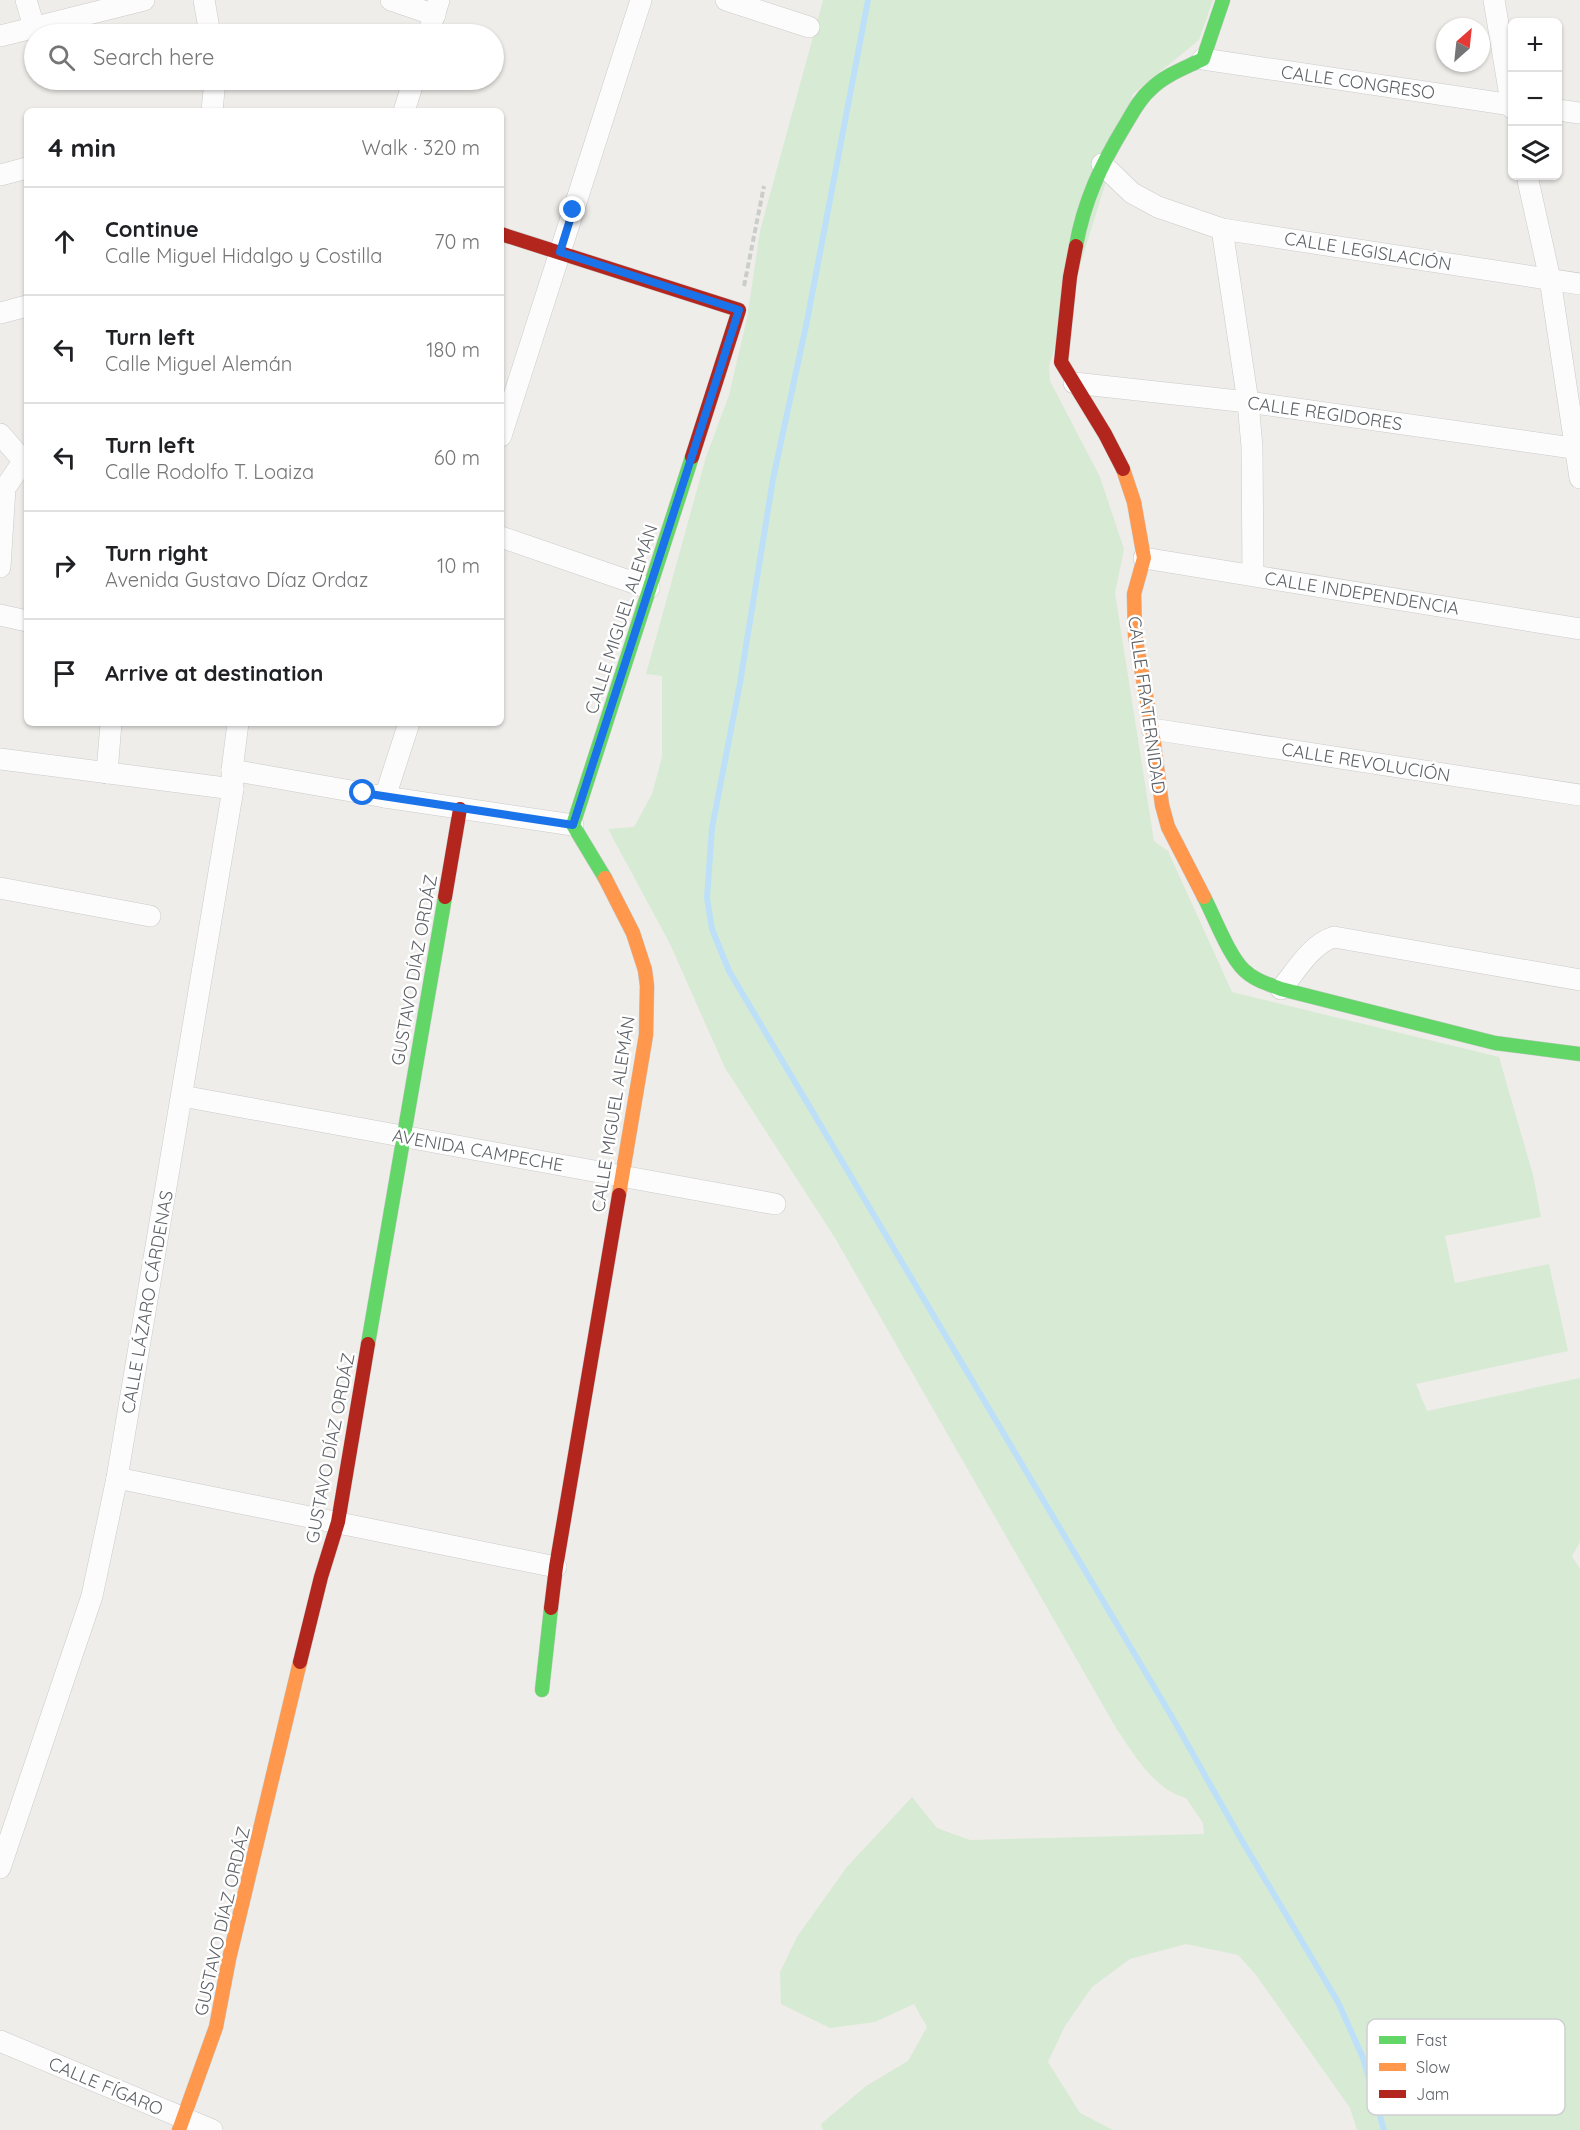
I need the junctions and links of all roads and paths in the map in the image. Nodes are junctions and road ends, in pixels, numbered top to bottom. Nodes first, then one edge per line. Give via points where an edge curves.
1 (27, 0) edge
2 (144, 0) edge
3 (204, 0) edge
4 (391, 0) edge
5 (641, 0) edge
6 (726, 0) edge
7 (1223, 0) edge
8 (1494, 0) edge
9 (434, 16) edge
10 (33, 24) edge
11 (46, 24) edge
12 (208, 24) edge
13 (810, 27) dead end
14 (24, 30) edge
15 (0, 36) edge
16 (1203, 59) junction
17 (1508, 82) edge
18 (214, 90) edge
19 (411, 90) edge
20 (1508, 105) edge
21 (212, 108) edge
22 (405, 108) edge
23 (1562, 111) edge
24 (1580, 113) edge
25 (1102, 164) junction
26 (24, 169) edge
27 (0, 175) edge
28 (1528, 180) edge
29 (764, 186) dead end
30 (1222, 229) junction
31 (504, 235) edge
32 (560, 252) junction
33 (1550, 279) junction
34 (1580, 284) edge
35 (24, 307) edge
36 (739, 310) junction
37 (0, 313) edge
38 (1074, 383) junction
39 (1248, 402) junction
40 (504, 427) edge
41 (0, 434) edge
42 (1577, 448) edge
43 (24, 463) edge
44 (24, 465) edge
45 (1580, 478) edge
46 (504, 538) edge
47 (1144, 558) junction
48 (0, 567) edge
49 (1253, 575) junction
50 (649, 588) junction
51 (0, 615) edge
52 (24, 620) edge
53 (1580, 629) edge
54 (111, 726) edge
55 (238, 726) edge
56 (407, 726) edge
57 (1152, 729) junction
58 (0, 759) edge
59 (107, 773) junction
60 (233, 779) junction
61 (1580, 795) edge
62 (385, 797) junction
63 (460, 809) junction
64 (573, 825) junction
65 (0, 888) edge
66 (150, 916) dead end
67 (1580, 980) edge
68 (1281, 989) junction
69 (1580, 1054) edge
70 (182, 1096) junction
71 (404, 1136) junction
72 (622, 1176) junction
73 (775, 1204) dead end
74 (117, 1478) junction
75 (338, 1522) junction
76 (556, 1567) junction
77 (542, 1690) dead end
78 (0, 1868) edge
79 (0, 2041) edge
80 (181, 2124) edge
81 (212, 2130) edge

1 - 10 street
2 - 11 street
3 - 12 street
4 - 9 street
5 - 32 street
6 - 13 street
7 - 16 street
8 - 17 street
14 - 15 street
16 - 20 street, CALLE CONGRESO
16 - 25 street, CALLE FRATERNIDAD via 1150,89
18 - 21 street
19 - 22 street
23 - 24 street
25 - 30 street, CALLE LEGISLACIÓN via 1132,193 1158,207
25 - 38 street, CALLE FRATERNIDAD via 1077,240 1066,304 1061,362
26 - 27 street
28 - 33 street
29 - 36 path
30 - 33 street, CALLE LEGISLACIÓN
30 - 39 street
31 - 32 street
32 - 36 street
32 - 40 street
33 - 34 street, CALLE LEGISLACIÓN
33 - 42 street
35 - 37 street
36 - 50 street, CALLE MIGUEL ALEMÁN
38 - 39 street, CALLE REGIDORES
38 - 47 street, CALLE FRATERNIDAD via 1124,472
39 - 42 street, CALLE REGIDORES
39 - 49 street
41 - 43 street
42 - 45 street
44 - 48 street via 4,488
46 - 50 street
47 - 49 street, CALLE INDEPENDENCIA
47 - 57 street, CALLE FRATERNIDAD via 1133,613
49 - 53 street, CALLE INDEPENDENCIA
50 - 64 street, CALLE MIGUEL ALEMÁN
51 - 52 street
54 - 59 street
55 - 60 street, CALLE LÁZARO CÁRDENAS
56 - 62 street
57 - 61 street, CALLE REVOLUCIÓN
57 - 68 street, CALLE FRATERNIDAD via 1168,828 1238,964 1258,981
58 - 59 street
59 - 60 street
60 - 62 street
60 - 70 street, CALLE LÁZARO CÁRDENAS
62 - 63 street
63 - 64 street
63 - 71 street, GUSTAVO DÍAZ ORDÁZ
64 - 72 street, CALLE MIGUEL ALEMÁN via 632,929 645,970 646,1035
65 - 66 street
67 - 68 street via 1334,937 1315,948
68 - 69 street, CALLE FRATERNIDAD via 1495,1043
70 - 71 street, AVENIDA CAMPECHE
70 - 74 street, CALLE LÁZARO CÁRDENAS
71 - 72 street, AVENIDA CAMPECHE
71 - 75 street, GUSTAVO DÍAZ ORDÁZ
72 - 73 street, AVENIDA CAMPECHE
72 - 76 street, CALLE MIGUEL ALEMÁN
74 - 75 street
74 - 78 street, CALLE LÁZARO CÁRDENAS via 92,1596
75 - 76 street
75 - 80 street, GUSTAVO DÍAZ ORDÁZ via 321,1577 216,2027
76 - 77 street, CALLE MIGUEL ALEMÁN
79 - 80 street, CALLE FÍGARO
80 - 81 street, CALLE FÍGARO

